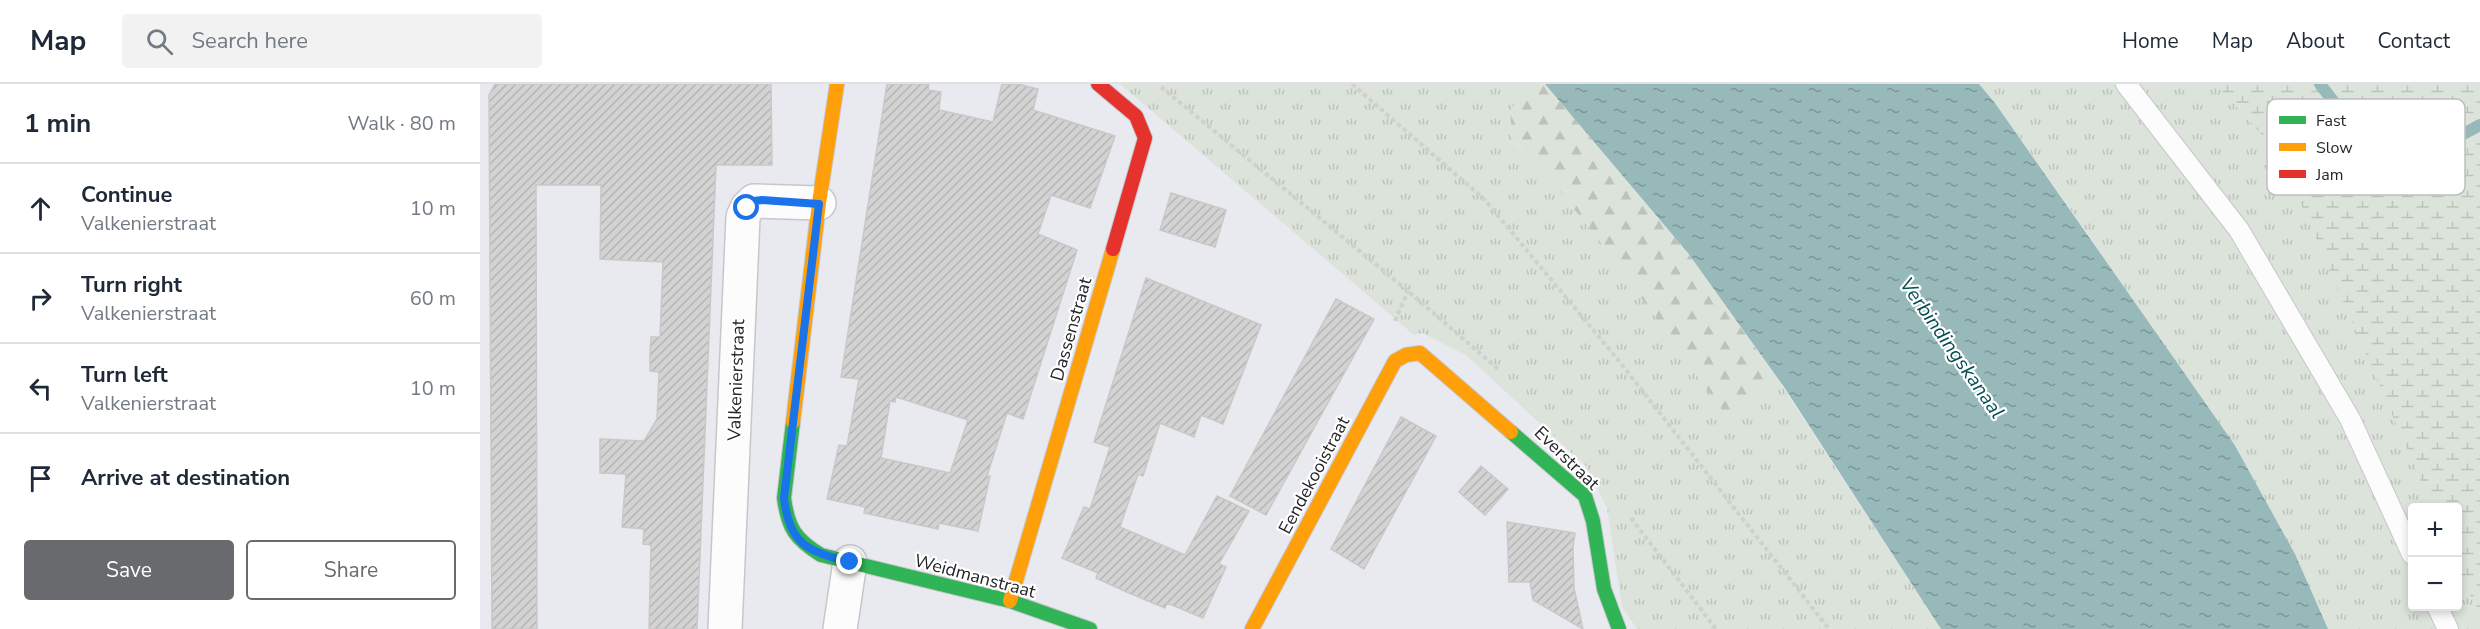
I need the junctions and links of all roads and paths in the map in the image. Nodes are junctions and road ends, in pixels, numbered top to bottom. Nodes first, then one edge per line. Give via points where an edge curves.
1 (837, 84) edge
2 (1098, 84) edge
3 (1352, 84) edge
4 (2126, 84) edge
5 (819, 204) junction
6 (1420, 353) joint
7 (2408, 545) edge
8 (850, 562) junction
9 (1010, 602) junction
10 (2439, 611) edge
11 (725, 629) edge
12 (840, 629) edge
13 (1090, 629) edge
14 (1252, 629) edge
15 (1619, 629) edge
16 (1829, 629) edge
17 (2448, 629) edge

1 - 5 street
2 - 9 street, Dassenstraat via 1136,116 1145,138
3 - 16 path via 1484,199 1619,361
4 - 7 lane via 2239,230 2350,419
5 - 8 street via 784,498 787,521 800,542 821,555
5 - 11 street, Valkenierstraat via 754,201 743,217
6 - 14 street, Eendekooistraat via 1395,361
6 - 15 street, Everstraat via 1585,496 1592,508 1609,612
8 - 9 street, Weidmanstraat
8 - 12 street
9 - 13 street, Weidmanstraat
10 - 17 lane

